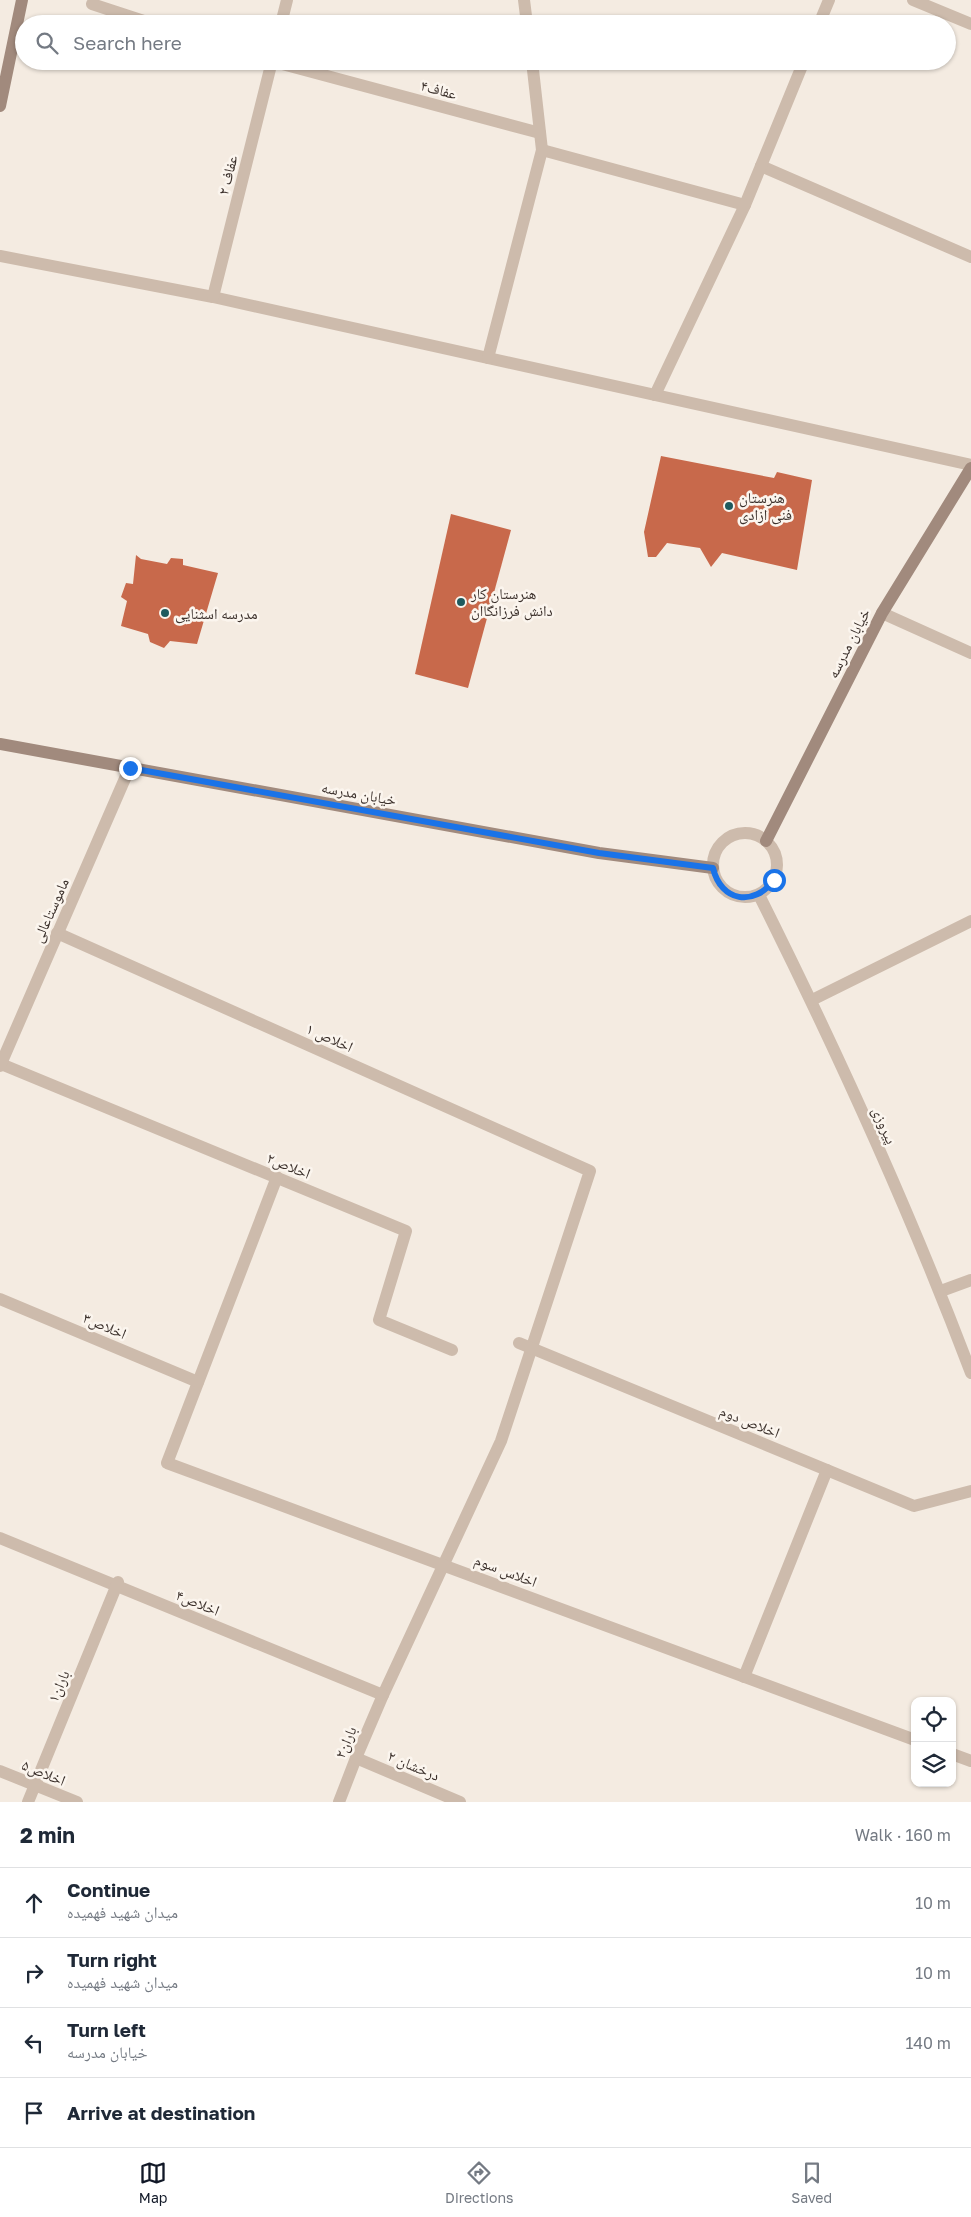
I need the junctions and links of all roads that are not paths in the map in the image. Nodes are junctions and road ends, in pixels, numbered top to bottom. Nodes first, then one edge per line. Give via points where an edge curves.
1 (22, 0) edge
2 (287, 0) edge
3 (524, 0) edge
4 (829, 0) edge
5 (914, 0) edge
6 (92, 4) dead end
7 (19, 15) edge
8 (126, 15) edge
9 (283, 15) edge
10 (526, 15) edge
11 (823, 15) edge
12 (950, 15) edge
13 (956, 18) edge
14 (971, 24) edge
15 (15, 34) edge
16 (270, 70) edge
17 (306, 70) edge
18 (533, 70) edge
19 (800, 70) edge
20 (0, 106) edge
21 (540, 133) junction
22 (542, 150) junction
23 (760, 166) junction
24 (745, 205) junction
25 (0, 256) edge
26 (971, 257) edge
27 (213, 297) junction
28 (488, 358) junction
29 (655, 394) junction
30 (971, 466) edge
31 (882, 613) junction
32 (971, 653) edge
33 (0, 744) edge
34 (130, 768) junction
35 (766, 841) junction
36 (713, 868) junction
37 (759, 894) junction
38 (971, 921) edge
39 (57, 933) junction
40 (812, 1000) junction
41 (0, 1065) edge
42 (590, 1171) joint
43 (277, 1177) junction
44 (971, 1280) edge
45 (940, 1291) junction
46 (0, 1299) edge
47 (519, 1343) dead end
48 (532, 1348) junction
49 (452, 1350) dead end
50 (971, 1373) edge
51 (198, 1382) junction
52 (826, 1470) junction
53 (971, 1491) edge
54 (0, 1538) edge
55 (444, 1564) junction
56 (117, 1584) junction
57 (744, 1677) junction
58 (383, 1696) junction
59 (911, 1739) edge
60 (956, 1755) edge
61 (356, 1758) junction
62 (971, 1761) edge
63 (0, 1771) edge
64 (34, 1785) junction
65 (28, 1802) edge
66 (77, 1802) edge
67 (339, 1802) edge
68 (460, 1802) edge

1 - 7 main road
2 - 9 street
3 - 10 street
4 - 11 street
5 - 12 street
6 - 8 street
13 - 14 street
15 - 20 main road
16 - 27 street, عفاف ۲
17 - 21 street, عفاف۴
18 - 21 street
19 - 23 street
21 - 22 street
22 - 24 street
22 - 28 street
23 - 24 street
23 - 26 street
24 - 29 street
25 - 27 street
27 - 28 street
28 - 29 street
29 - 30 street
30 - 31 main road, خیابان مدرسه
31 - 32 street
31 - 35 main road, خیابان مدرسه
33 - 34 main road, خیابان مدرسه
34 - 36 main road, خیابان مدرسه via 599,853
34 - 39 street, ماموستاعالی
35 - 36 street via 746,833 726,839 718,848
35 - 37 street via 774,849 777,870 774,880
36 - 37 street via 715,878 729,893 739,897
37 - 40 street, پیروزی
38 - 40 street
39 - 41 street, ماموستاعالی
39 - 42 street, اخلاص ۱
40 - 45 street, پیروزی
41 - 43 street, اخلاص۲
42 - 48 street, باران۲
43 - 49 street, اخلاص۲ via 406,1230 379,1320
43 - 51 street
44 - 45 street
45 - 50 street, پیروزی
46 - 51 street, اخلاص۳
47 - 48 street, اخلاص دوم
48 - 52 street, اخلاص دوم
48 - 55 street, باران۲ via 502,1442
51 - 55 street, اخلاس سوم via 167,1463
52 - 53 street, اخلاص دوم via 914,1506
52 - 57 street
54 - 56 street, اخلاص۴
55 - 57 street, اخلاس سوم
55 - 58 street, باران۲
56 - 58 street, اخلاص۴
56 - 64 street, باران۱
57 - 59 street, اخلاس سوم
58 - 61 street, باران۲
60 - 62 street
61 - 67 street, باران۲
61 - 68 street, درخشان ۲
63 - 64 street, اخلاص۵
64 - 65 street, باران۱
64 - 66 street, اخلاص۵

